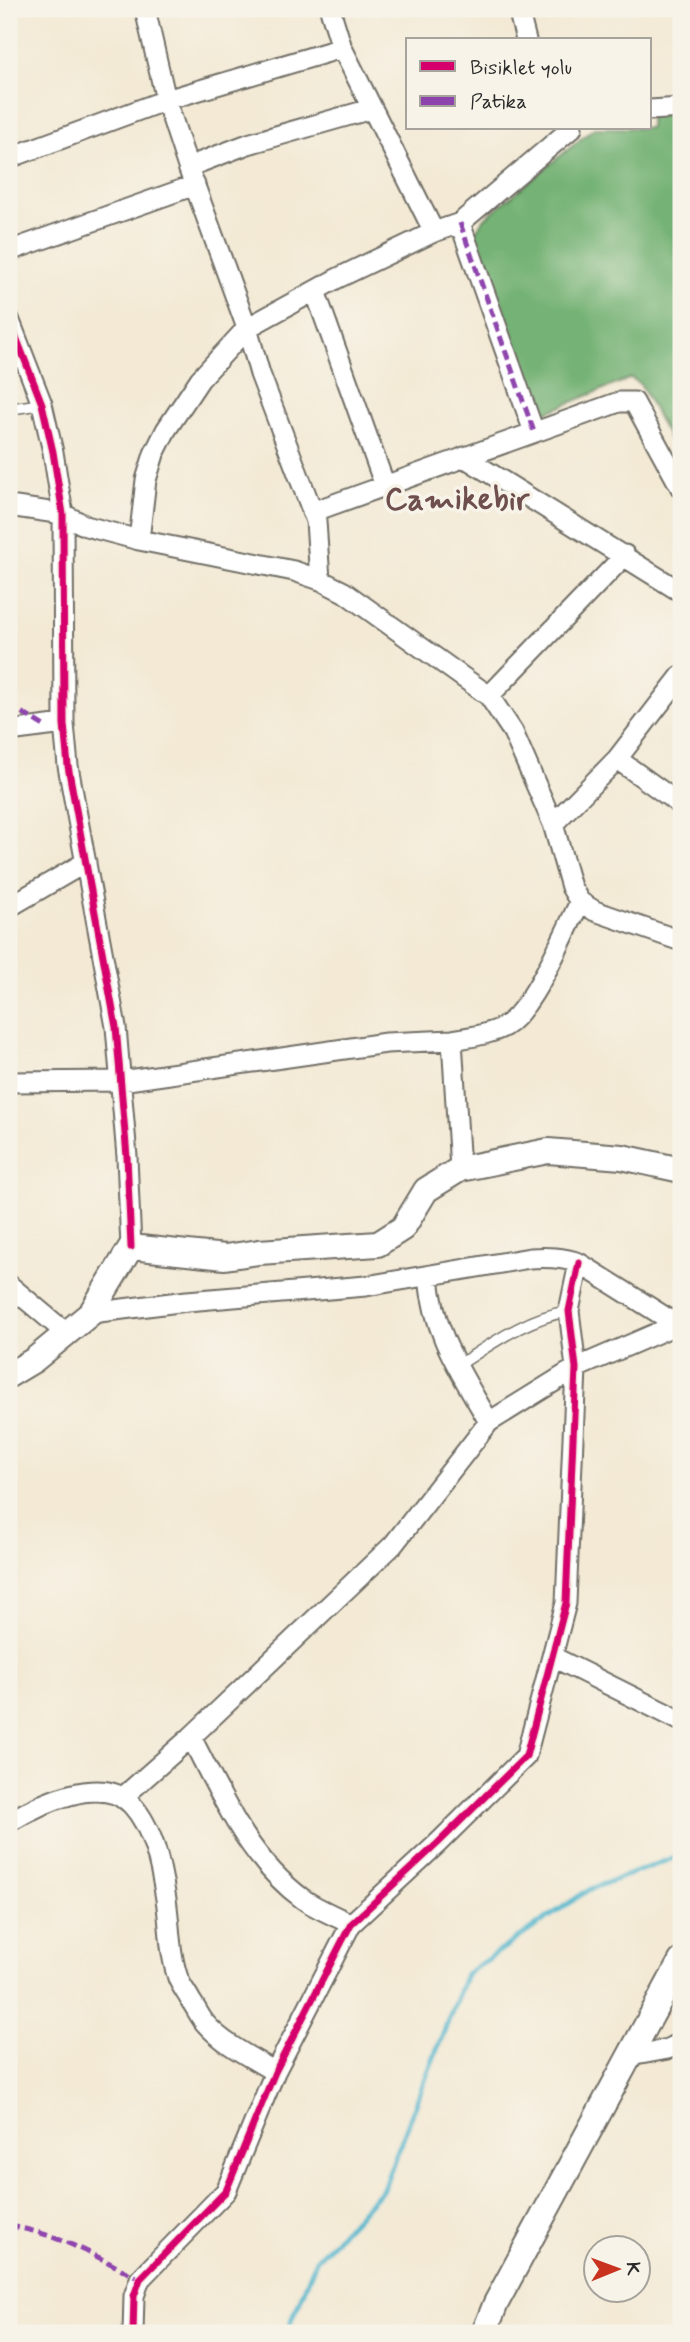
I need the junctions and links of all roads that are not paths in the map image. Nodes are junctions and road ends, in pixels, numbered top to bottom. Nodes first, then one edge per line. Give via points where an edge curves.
1 (145, 9) edge
2 (330, 9) edge
3 (518, 9) edge
4 (525, 38) edge
5 (342, 48) junction
6 (166, 100) junction
7 (681, 108) edge
8 (371, 109) junction
9 (652, 110) edge
10 (570, 130) edge
11 (9, 158) edge
12 (191, 176) junction
13 (460, 223) junction
14 (434, 232) junction
15 (9, 251) edge
16 (314, 291) junction
17 (9, 318) edge
18 (247, 328) junction
19 (41, 404) junction
20 (9, 409) edge
21 (534, 432) junction
22 (464, 457) junction
23 (385, 485) junction
24 (681, 488) edge
25 (9, 506) edge
26 (312, 512) junction
27 (63, 514) junction
28 (139, 540) junction
29 (625, 555) junction
30 (320, 580) junction
31 (681, 592) edge
32 (681, 676) edge
33 (489, 696) junction
34 (64, 724) junction
35 (9, 731) edge
36 (617, 759) junction
37 (681, 805) edge
38 (553, 824) junction
39 (86, 862) junction
40 (580, 902) junction
41 (9, 907) edge
42 (681, 941) edge
43 (453, 1040) junction
44 (121, 1081) junction
45 (9, 1082) edge
46 (460, 1169) junction
47 (681, 1170) edge
48 (131, 1247) junction
49 (579, 1263) junction
50 (429, 1277) junction
51 (9, 1285) edge
52 (569, 1311) junction
53 (92, 1313) junction
54 (680, 1325) edge
55 (66, 1334) junction
56 (457, 1366) junction
57 (576, 1368) junction
58 (9, 1375) edge
59 (489, 1422) junction
60 (553, 1657) junction
61 (681, 1721) edge
62 (191, 1737) junction
63 (122, 1798) junction
64 (9, 1822) edge
65 (351, 1924) junction
66 (681, 1961) edge
67 (681, 2042) edge
68 (630, 2056) junction
69 (275, 2072) junction
70 (133, 2333) edge
71 (484, 2333) edge

1 - 6 street
2 - 5 street
3 - 4 street
5 - 6 street
5 - 8 street
6 - 11 street
6 - 12 street
7 - 9 street
8 - 12 street via 248,144
8 - 14 street
10 - 13 street
12 - 15 street
12 - 18 street
13 - 14 street
13 - 21 street
14 - 16 street
16 - 18 street
16 - 23 street
17 - 19 street
18 - 26 street
18 - 28 street via 200,379 166,430 146,480
19 - 20 lane
19 - 27 street
21 - 22 street
21 - 24 street via 619,402 634,402
22 - 23 street
22 - 29 street
23 - 26 street
25 - 27 street
26 - 30 street
27 - 28 street via 86,526
27 - 34 street
28 - 30 street
29 - 31 street
29 - 33 street
30 - 33 street via 344,592
32 - 36 street
33 - 38 street via 513,732
34 - 35 street
34 - 39 street
36 - 37 street
36 - 38 street
38 - 40 street via 571,887
39 - 41 street
39 - 44 street via 116,1027
40 - 42 street
40 - 43 street via 521,1013 492,1032
43 - 44 street via 386,1043
43 - 46 street
44 - 45 street
44 - 48 street
46 - 47 street via 548,1151 622,1157
46 - 48 street via 426,1190 403,1228 378,1244 225,1257
48 - 53 street
49 - 50 street via 530,1258
49 - 52 street
49 - 54 street
50 - 53 street
50 - 56 street via 439,1329
51 - 55 street
52 - 56 lane via 521,1326
52 - 57 street
53 - 55 street
54 - 57 street
55 - 58 street
56 - 59 street
57 - 59 street
57 - 60 street via 566,1603
59 - 62 street via 393,1545
60 - 61 street
60 - 65 street via 526,1756
62 - 63 street
62 - 65 street via 238,1828 264,1862 304,1900
63 - 64 street via 93,1790 32,1808
63 - 69 street via 150,1834 161,1871 170,1949 179,1980 206,2024
65 - 69 street
66 - 68 street
67 - 68 street
68 - 71 street
69 - 70 street via 226,2191 140,2279 134,2295

